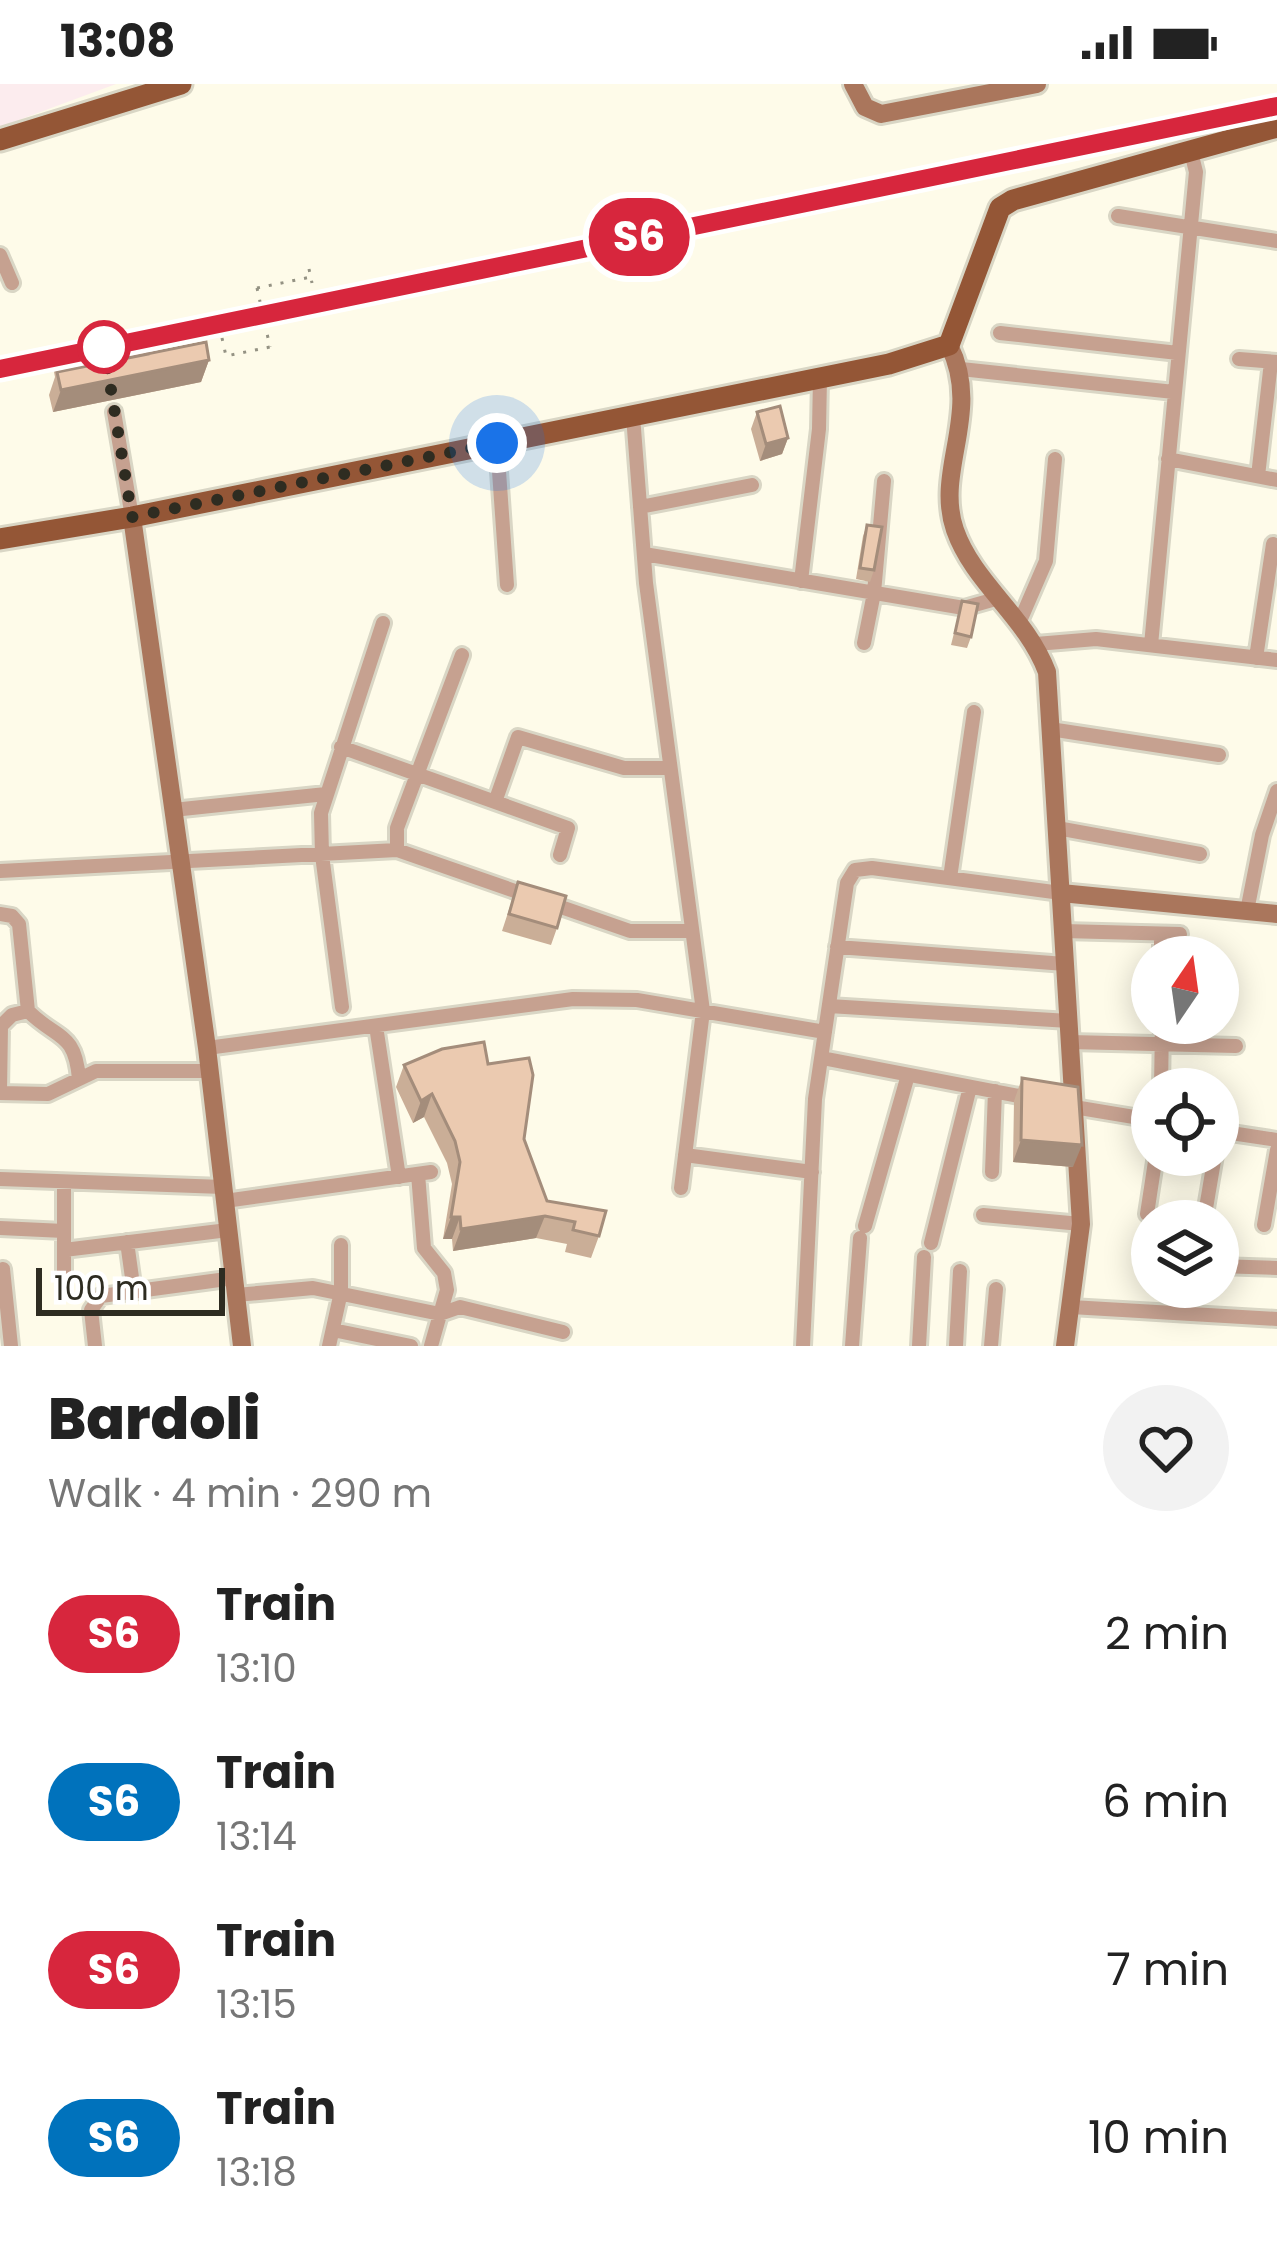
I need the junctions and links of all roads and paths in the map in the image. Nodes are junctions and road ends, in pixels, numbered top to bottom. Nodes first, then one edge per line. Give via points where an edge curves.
1 (181, 84) edge
2 (853, 84) edge
3 (1037, 84) edge
4 (1277, 131) edge
5 (0, 140) edge
6 (1191, 152) junction
7 (1118, 216) dead end
8 (1190, 227) junction
9 (1277, 241) edge
10 (0, 255) edge
11 (309, 269) dead end
12 (12, 283) dead end
13 (1000, 333) dead end
14 (222, 338) dead end
15 (949, 345) junction
16 (1178, 353) junction
17 (1239, 359) dead end
18 (1274, 362) edge
19 (961, 369) junction
20 (820, 378) junction
21 (1174, 392) junction
22 (114, 412) dead end
23 (633, 416) junction
24 (497, 443) junction
25 (1055, 459) dead end
26 (1168, 459) junction
27 (1258, 476) junction
28 (1277, 480) edge
29 (884, 481) dead end
30 (752, 485) dead end
31 (640, 507) junction
32 (132, 517) junction
33 (0, 539) edge
34 (1273, 544) dead end
35 (644, 554) junction
36 (801, 580) junction
37 (507, 585) dead end
38 (874, 593) junction
39 (999, 598) junction
40 (1020, 621) junction
41 (383, 623) dead end
42 (864, 643) dead end
43 (1036, 644) junction
44 (1150, 645) junction
45 (462, 655) dead end
46 (1256, 658) junction
47 (1277, 660) edge
48 (974, 712) dead end
49 (1050, 729) junction
50 (340, 747) junction
51 (1220, 755) dead end
52 (670, 768) junction
53 (417, 774) junction
54 (1277, 791) edge
55 (326, 794) junction
56 (495, 802) junction
57 (173, 810) junction
58 (1057, 828) junction
59 (397, 850) junction
60 (1199, 854) dead end
61 (322, 855) junction
62 (560, 855) dead end
63 (181, 864) junction
64 (0, 871) edge
65 (950, 878) junction
66 (1061, 893) junction
67 (1246, 911) junction
68 (0, 914) edge
69 (1277, 914) edge
70 (692, 931) junction
71 (1063, 931) junction
72 (1161, 934) joint
73 (1180, 934) dead end
74 (837, 947) junction
75 (1065, 964) junction
76 (342, 1006) dead end
77 (829, 1006) junction
78 (28, 1011) junction
79 (703, 1011) junction
80 (1069, 1021) junction
81 (376, 1026) junction
82 (825, 1032) junction
83 (1070, 1042) junction
84 (1131, 1043) edge
85 (1162, 1044) joint
86 (1236, 1046) dead end
87 (207, 1048) junction
88 (822, 1058) junction
89 (1161, 1068) edge
90 (210, 1071) junction
91 (908, 1075) junction
92 (79, 1079) junction
93 (970, 1087) junction
94 (994, 1091) junction
95 (0, 1092) edge
96 (1074, 1107) junction
97 (1131, 1116) edge
98 (1239, 1135) edge
99 (1277, 1140) edge
100 (1277, 1150) edge
101 (685, 1155) junction
102 (812, 1172) junction
103 (992, 1172) dead end
104 (399, 1177) junction
105 (0, 1179) edge
106 (64, 1182) junction
107 (681, 1188) dead end
108 (224, 1194) junction
109 (983, 1215) dead end
110 (1081, 1224) junction
111 (1264, 1225) dead end
112 (0, 1228) edge
113 (228, 1229) junction
114 (64, 1231) junction
115 (127, 1242) junction
116 (341, 1245) dead end
117 (64, 1250) junction
118 (1239, 1267) edge
119 (1277, 1268) edge
120 (3, 1269) edge
121 (960, 1271) dead end
122 (235, 1286) junction
123 (64, 1288) dead end
124 (996, 1288) dead end
125 (134, 1292) junction
126 (341, 1292) junction
127 (1071, 1307) junction
128 (440, 1314) junction
129 (1277, 1319) edge
130 (563, 1332) dead end
131 (331, 1338) edge
132 (10, 1346) edge
133 (95, 1346) edge
134 (240, 1346) edge
135 (411, 1346) edge
136 (430, 1346) edge
137 (802, 1346) edge
138 (852, 1346) edge
139 (919, 1346) edge
140 (956, 1346) edge
141 (991, 1346) edge
142 (1065, 1346) edge

1 - 5 main road
2 - 3 street via 865,107 881,114
4 - 6 main road
6 - 8 street
6 - 15 main road via 1000,208
7 - 8 street
8 - 9 street
8 - 16 street
10 - 12 street
11 - 14 path, bridge via 312,280 257,288 270,347 226,356
13 - 16 street
15 - 19 street
15 - 20 main road
16 - 21 street
17 - 18 street
18 - 27 street
19 - 21 street
19 - 39 street via 954,529
20 - 23 main road
20 - 36 street
21 - 26 street
22 - 32 street
23 - 24 main road
23 - 31 street
24 - 32 main road
24 - 37 street
25 - 40 street via 1046,561
26 - 27 street
26 - 44 street
27 - 28 street
29 - 38 street
30 - 31 street
31 - 35 street
32 - 33 main road
32 - 57 street
34 - 46 street
35 - 36 street
35 - 52 street
36 - 38 street
38 - 39 street via 964,608
38 - 42 street
39 - 40 street
40 - 43 street
41 - 50 street
43 - 44 street
43 - 49 street via 1047,672
44 - 46 street
45 - 53 street
46 - 47 street
48 - 65 street
49 - 51 street
49 - 58 street
50 - 53 street
50 - 55 street
52 - 56 street via 624,768 518,737
52 - 70 street
53 - 56 street
53 - 59 street
54 - 67 street
55 - 57 street
55 - 61 street
56 - 62 street via 568,828
57 - 63 street
58 - 60 street
58 - 66 street
59 - 61 street
59 - 70 street via 630,931
61 - 63 street
61 - 76 street
63 - 64 street
63 - 87 street
65 - 66 street
65 - 74 street via 855,871
66 - 67 street
66 - 71 street
67 - 69 street
68 - 78 street via 19,924
70 - 79 street
71 - 72 street
71 - 75 street
72 - 73 street
74 - 75 street
74 - 77 street
75 - 80 street
77 - 80 street
77 - 82 street
78 - 92 street via 69,1040
78 - 95 street via 1,1026
79 - 81 street via 573,999
79 - 82 street
79 - 101 street
80 - 83 street
81 - 87 street
81 - 104 street
82 - 88 street
83 - 84 street
83 - 96 street
85 - 86 street
85 - 89 street
87 - 90 street
88 - 91 street
88 - 102 street
90 - 92 street
90 - 108 street
91 - 93 street
91 - 138 street via 862,1232
92 - 95 street via 48,1094
93 - 94 street
93 - 139 street via 927,1250
94 - 96 street
94 - 103 street
96 - 97 street
96 - 110 street
98 - 99 street
100 - 111 street
101 - 102 street
101 - 107 street
102 - 137 street
104 - 108 street
104 - 128 street via 424,1173 424,1249 447,1290
105 - 106 street
106 - 108 street
106 - 114 street
108 - 113 street
109 - 110 street
110 - 127 street
112 - 114 street
113 - 115 street
113 - 122 street
114 - 117 street
115 - 117 street
115 - 125 street
116 - 126 street
117 - 123 street
118 - 119 street
120 - 132 street
121 - 140 street
122 - 125 street
122 - 126 street
122 - 134 street
124 - 141 street
125 - 133 street via 95,1299
126 - 128 street
126 - 131 street
127 - 129 street
127 - 142 street
128 - 130 street via 460,1306
128 - 136 street
131 - 135 street

